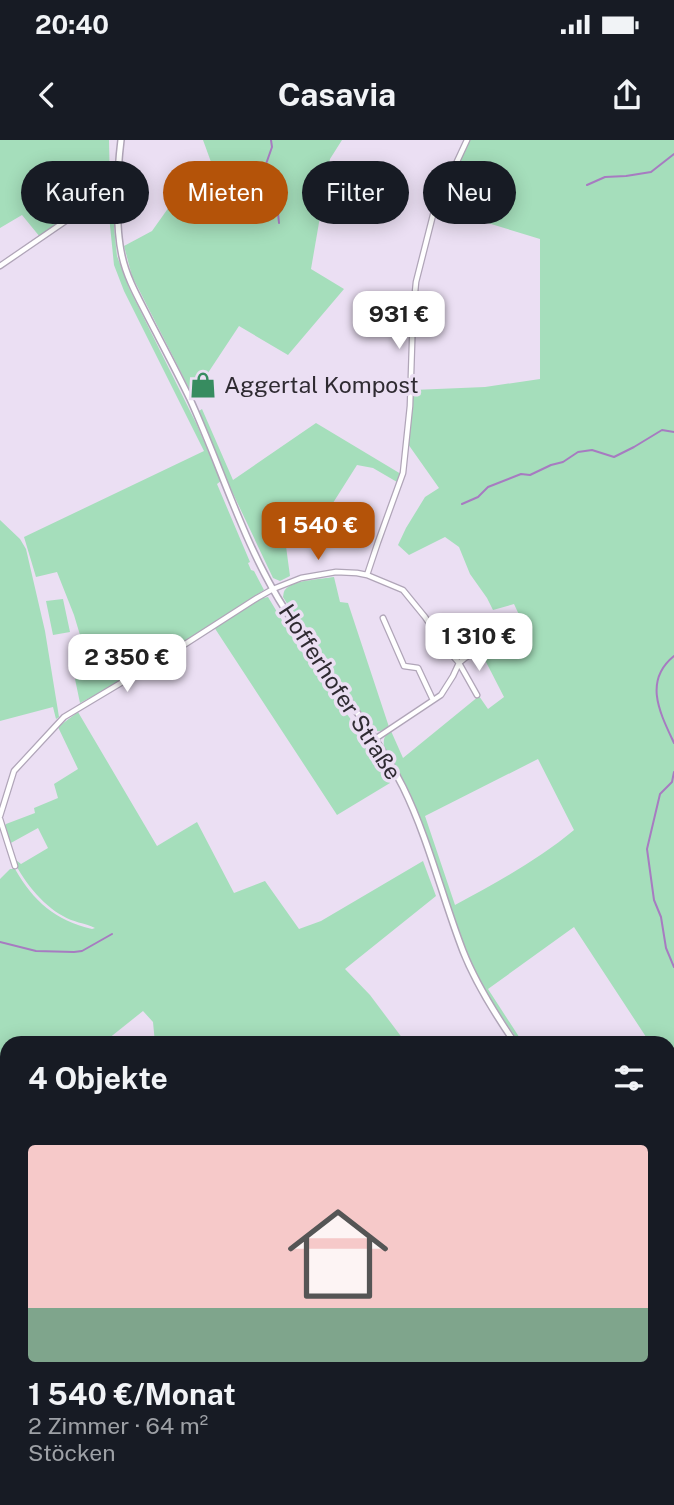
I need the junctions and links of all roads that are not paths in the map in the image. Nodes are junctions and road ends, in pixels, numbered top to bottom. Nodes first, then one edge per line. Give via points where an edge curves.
1 (121, 140) edge
2 (467, 140) edge
3 (120, 161) edge
4 (61, 224) edge
5 (118, 224) edge
6 (0, 266) edge
7 (367, 575) junction
8 (273, 589) junction
9 (383, 618) dead end
10 (496, 645) dead end
11 (459, 663) junction
12 (477, 695) dead end
13 (433, 700) junction
14 (375, 739) junction
15 (0, 817) edge
16 (15, 866) dead end
17 (511, 1036) edge

1 - 3 street, Hofferhofer Straße
2 - 7 street via 429,223 413,305 403,473
4 - 6 street
5 - 8 street, Hofferhofer Straße via 122,259 132,286 211,445 245,533
7 - 8 street via 336,572
7 - 11 street via 405,592
8 - 14 street, Hofferhofer Straße
8 - 15 street via 64,716 14,771
9 - 13 street via 404,666 418,668
10 - 11 street
11 - 12 street
11 - 13 street via 448,686
13 - 14 street
14 - 17 street, Hofferhofer Straße via 416,818 469,965
15 - 16 street

